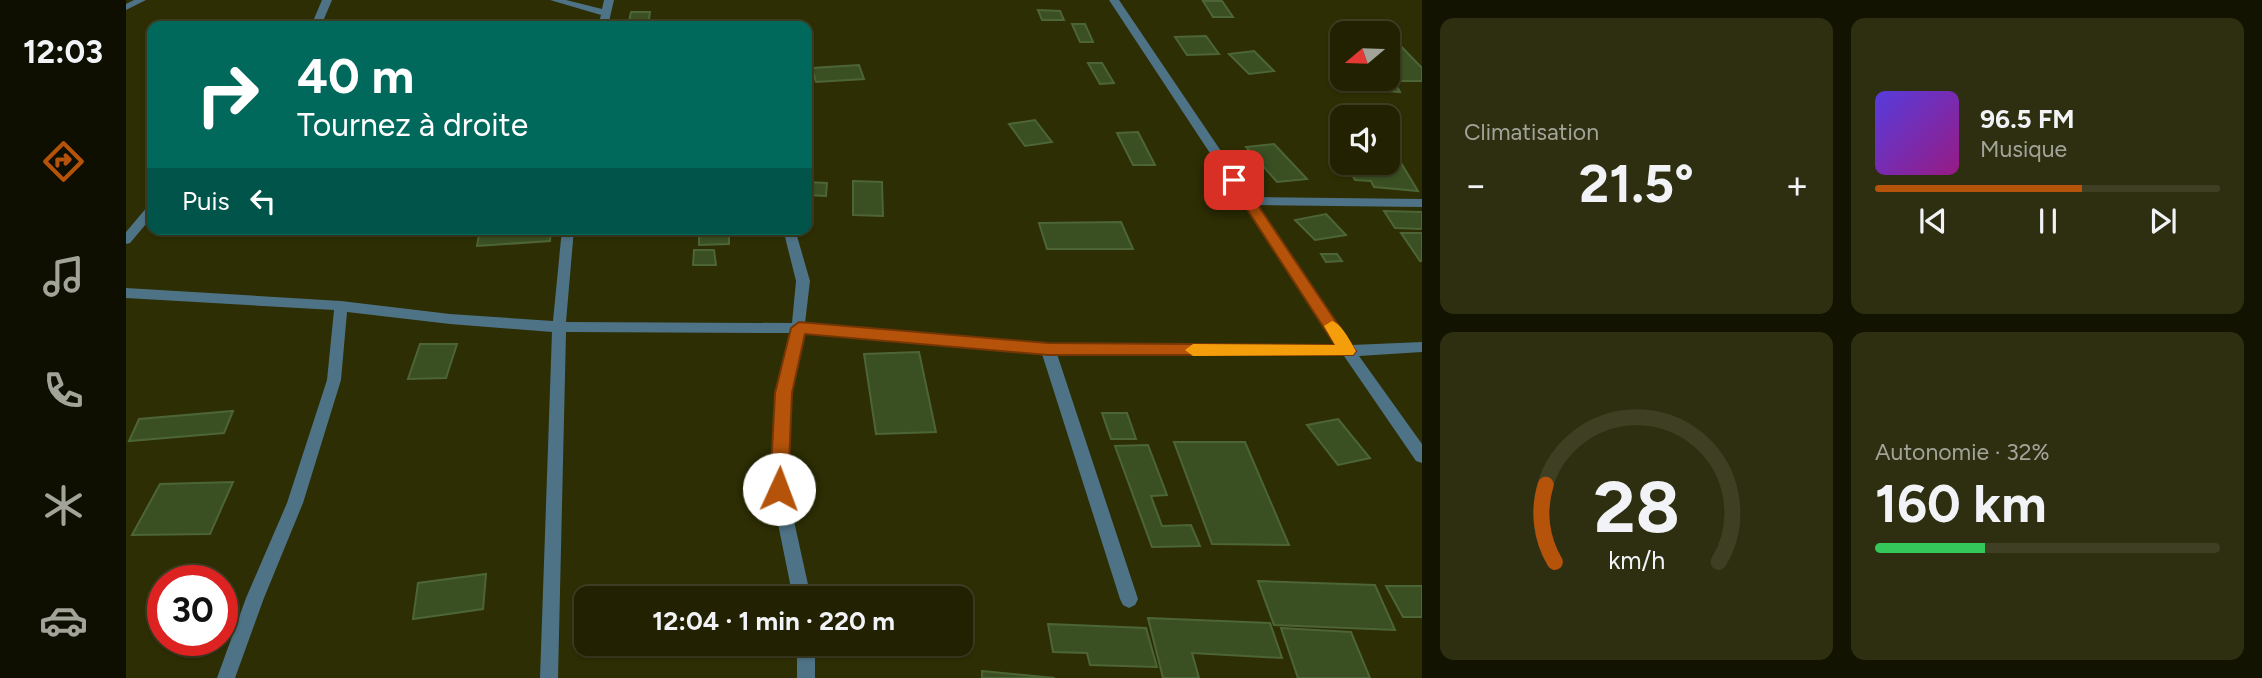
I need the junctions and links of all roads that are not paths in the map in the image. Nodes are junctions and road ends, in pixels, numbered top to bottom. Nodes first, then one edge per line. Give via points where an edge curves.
1 (141, 0) edge
2 (327, 0) edge
3 (555, 0) edge
4 (609, 0) edge
5 (1114, 0) edge
6 (126, 6) edge
7 (605, 13) junction
8 (318, 21) edge
9 (604, 21) edge
10 (1248, 201) junction
11 (1422, 203) edge
12 (147, 213) edge
13 (130, 227) edge
14 (567, 235) edge
15 (791, 235) edge
16 (126, 240) edge
17 (126, 293) edge
18 (341, 306) junction
19 (559, 327) junction
20 (799, 328) junction
21 (1422, 347) edge
22 (1048, 349) junction
23 (1348, 351) junction
24 (1422, 457) edge
25 (799, 586) edge
26 (1129, 598) dead end
27 (806, 656) edge
28 (226, 678) edge
29 (549, 678) edge
30 (806, 678) edge

1 - 6 street
2 - 8 street
3 - 7 street
4 - 7 street
5 - 10 street
7 - 9 street
10 - 11 street
10 - 23 street
12 - 13 street
13 - 16 street
14 - 19 street
15 - 20 street via 803,281
17 - 18 street
18 - 19 street
18 - 28 street via 334,380 295,503
19 - 20 street
19 - 29 street
20 - 22 street
20 - 25 street via 783,393 779,489
21 - 23 street
22 - 23 street
22 - 26 street
23 - 24 street
27 - 30 street

